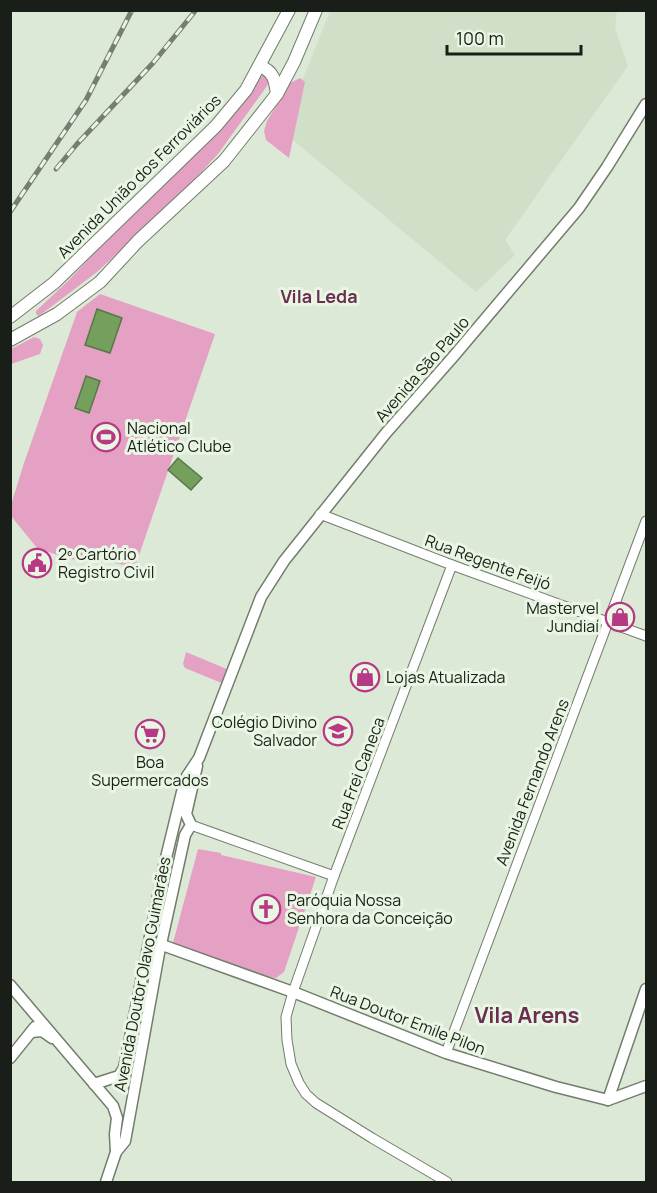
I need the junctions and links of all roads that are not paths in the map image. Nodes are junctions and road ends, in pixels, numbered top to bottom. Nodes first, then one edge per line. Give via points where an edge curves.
1 (289, 10) edge
2 (316, 10) edge
3 (260, 66) junction
4 (277, 94) junction
5 (646, 104) edge
6 (40, 296) junction
7 (10, 317) edge
8 (39, 325) junction
9 (10, 340) edge
10 (320, 514) junction
11 (646, 521) edge
12 (452, 565) junction
13 (609, 622) junction
14 (646, 636) edge
15 (235, 663) joint
16 (199, 758) junction
17 (191, 825) junction
18 (334, 876) junction
19 (159, 891) junction
20 (162, 945) junction
21 (10, 985) edge
22 (646, 989) edge
23 (293, 992) junction
24 (41, 1020) junction
25 (31, 1032) junction
26 (446, 1053) junction
27 (71, 1056) junction
28 (10, 1058) edge
29 (94, 1084) junction
30 (646, 1086) edge
31 (608, 1100) junction
32 (116, 1152) junction
33 (106, 1182) edge
34 (447, 1182) edge

1 - 3 main road, Avenida União dos Ferroviários
2 - 4 main road
3 - 4 main road via 274,76
3 - 6 main road, Avenida União dos Ferroviários via 216,126
4 - 8 main road via 201,184 99,282
5 - 10 main road, Avenida São Paulo via 579,208
6 - 7 main road, Avenida União dos Ferroviários
6 - 8 main road via 29,311
8 - 9 main road
10 - 12 street, Rua Regente Feijó
10 - 15 main road, Avenida São Paulo via 261,597
11 - 13 street, Avenida Fernando Arens
12 - 13 street, Rua Regente Feijó
12 - 18 street, Rua Frei Caneca
13 - 14 street, Rua Regente Feijó
13 - 26 street, Avenida Fernando Arens
15 - 16 main road, Avenida Doutor Olavo Guimarães
16 - 17 main road, Avenida Doutor Olavo Guimarães via 186,814
16 - 19 main road, Avenida Doutor Olavo Guimarães via 182,792
17 - 18 street
17 - 20 main road, Avenida Doutor Olavo Guimarães via 185,835
18 - 23 street, Rua Frei Caneca
19 - 20 main road via 157,932
19 - 29 main road, Avenida Doutor Olavo Guimarães via 124,1068 119,1076
20 - 23 main road, Rua Doutor Emile Pilon
20 - 32 main road, Avenida Doutor Olavo Guimarães via 125,1141
21 - 24 main road
22 - 31 main road
23 - 26 main road, Rua Doutor Emile Pilon
23 - 34 street, Rua Frei Caneca via 286,1017 287,1040 291,1064 306,1094
24 - 25 main road
24 - 27 main road
25 - 27 main road via 46,1032
25 - 28 main road
26 - 31 main road, Rua Doutor Emile Pilon
27 - 29 main road
29 - 32 main road, Avenida Doutor Olavo Guimarães via 113,1106 117,1118
30 - 31 main road
32 - 33 main road

